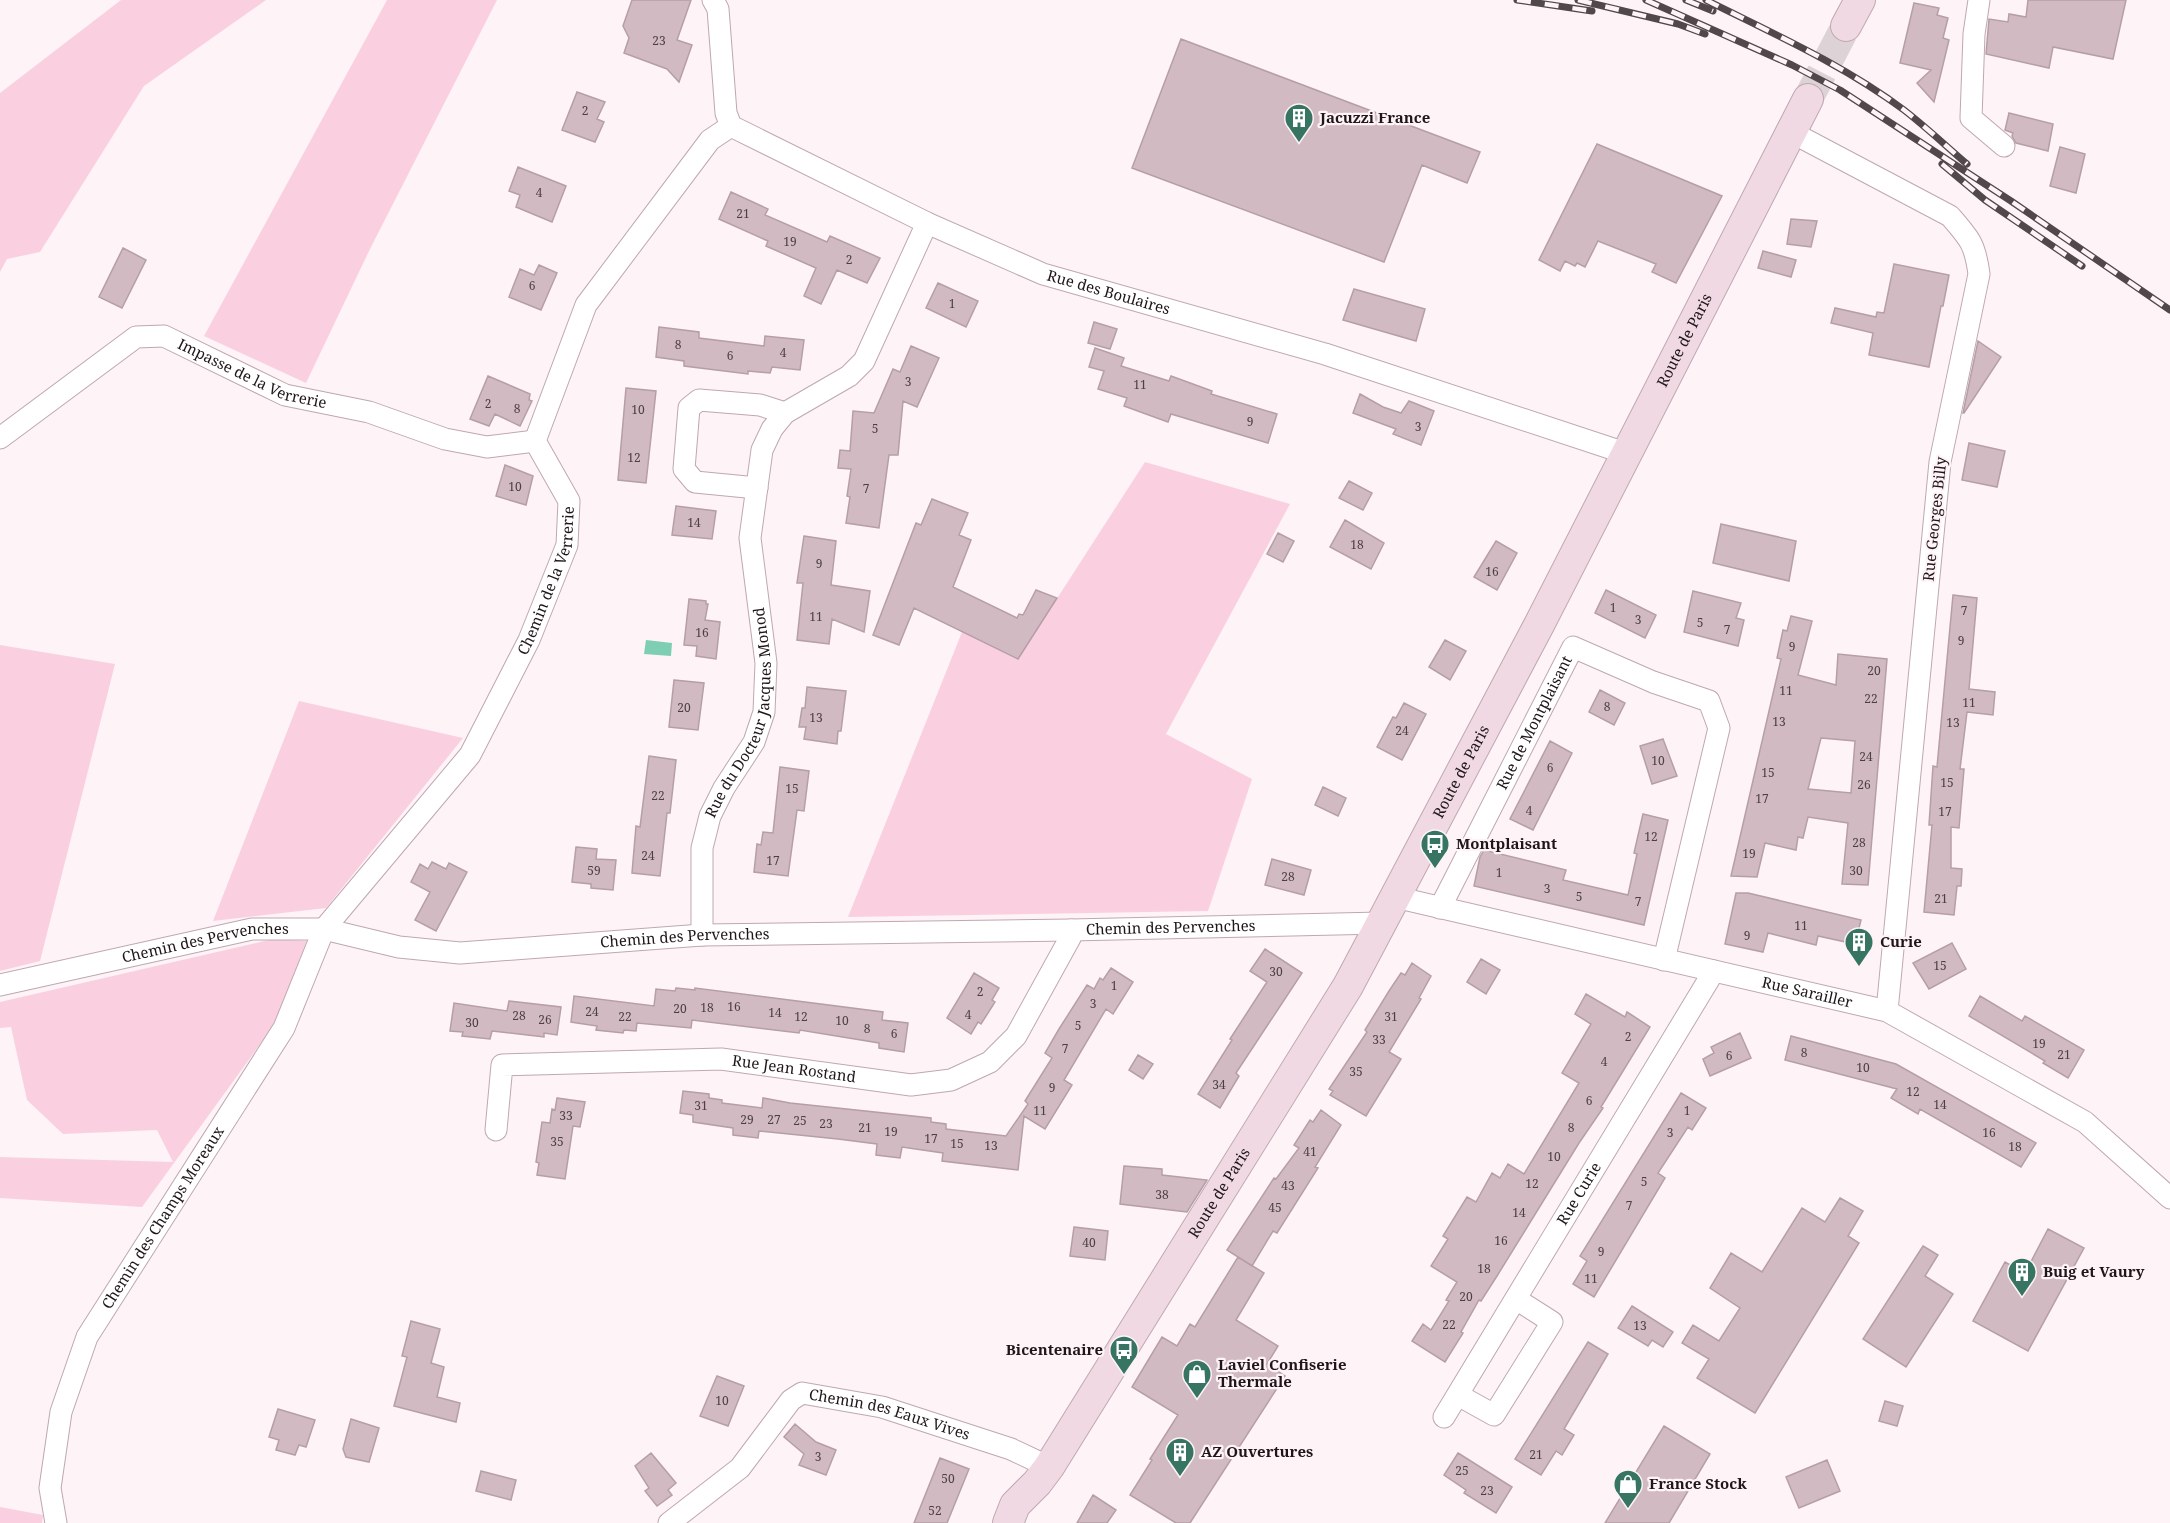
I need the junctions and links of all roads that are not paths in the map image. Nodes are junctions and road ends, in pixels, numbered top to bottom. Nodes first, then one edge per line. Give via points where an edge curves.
1 (713, 0) edge
2 (1979, 0) edge
3 (1808, 99) tunnel mouth
4 (731, 126) junction
5 (1791, 132) junction
6 (2004, 146) dead end
7 (927, 223) junction
8 (785, 413) junction
9 (0, 438) edge
10 (535, 441) junction
11 (1625, 453) junction
12 (757, 488) junction
13 (1395, 897) junction
14 (1440, 908) junction
15 (1381, 923) junction
16 (324, 929) junction
17 (1071, 930) junction
18 (702, 935) junction
19 (1664, 960) junction
20 (1714, 971) junction
21 (0, 985) edge
22 (1887, 1011) junction
23 (496, 1130) dead end
24 (2170, 1198) edge
25 (1516, 1299) junction
26 (1458, 1395) junction
27 (1444, 1417) dead end
28 (1043, 1475) junction
29 (56, 1523) edge
30 (669, 1523) edge
31 (1008, 1523) edge
32 (1028, 1523) edge

1 - 4 street via 718,9 726,113
2 - 6 street via 1971,118
3 - 5 main road, Route de Paris
4 - 7 street, Rue des Boulaires
4 - 10 street via 710,140 586,305
5 - 11 main road, Route de Paris
5 - 22 street, Rue Georges Billy via 1950,216 1976,250 1979,274 1940,462
7 - 8 street, Rue du Docteur Jacques Monod via 864,361 849,376
7 - 11 street, Rue des Boulaires via 1043,273 1325,354
8 - 12 street, Rue du Docteur Jacques Monod via 762,450
8 - 12 street via 760,405 699,400 689,408 684,469 695,482
9 - 10 street, Impasse de la Verrerie via 136,337 164,336 285,395 369,412 445,439 487,447
10 - 16 street, Chemin de la Verrerie via 568,501 568,512 567,545 529,640 470,755
11 - 13 main road, Route de Paris
12 - 18 street, Rue du Docteur Jacques Monod via 750,538 766,663 764,712 754,742 710,816 702,848
13 - 14 street, Rue Sarailler
13 - 15 main road, Route de Paris
14 - 19 street, Rue Sarailler
14 - 19 street, Rue de Montplaisant via 1573,647 1653,682 1709,701 1719,728
15 - 17 street, Chemin des Pervenches
15 - 28 main road, Route de Paris via 1348,986
16 - 18 street, Chemin des Pervenches via 399,947 460,953
16 - 21 street, Chemin des Pervenches via 252,929
16 - 29 street, Chemin des Champs Moreaux via 284,1028 87,1337 61,1412 50,1488
17 - 18 street, Chemin des Pervenches
17 - 23 street, Rue Jean Rostand via 1016,1036 990,1062 951,1080 911,1085 721,1059 502,1065
19 - 20 street, Rue Sarailler
20 - 22 street, Rue Sarailler
20 - 25 street, Rue Curie
22 - 24 street, Rue Sarailler via 2085,1122
25 - 26 street, Rue Curie
25 - 26 street via 1552,1322 1494,1415
26 - 27 street, Rue Curie
28 - 30 street, Chemin des Eaux Vives via 1011,1449 882,1407 802,1393 791,1400 740,1468
28 - 31 main road, Route de Paris via 1015,1506
28 - 32 main road, Route de Paris

